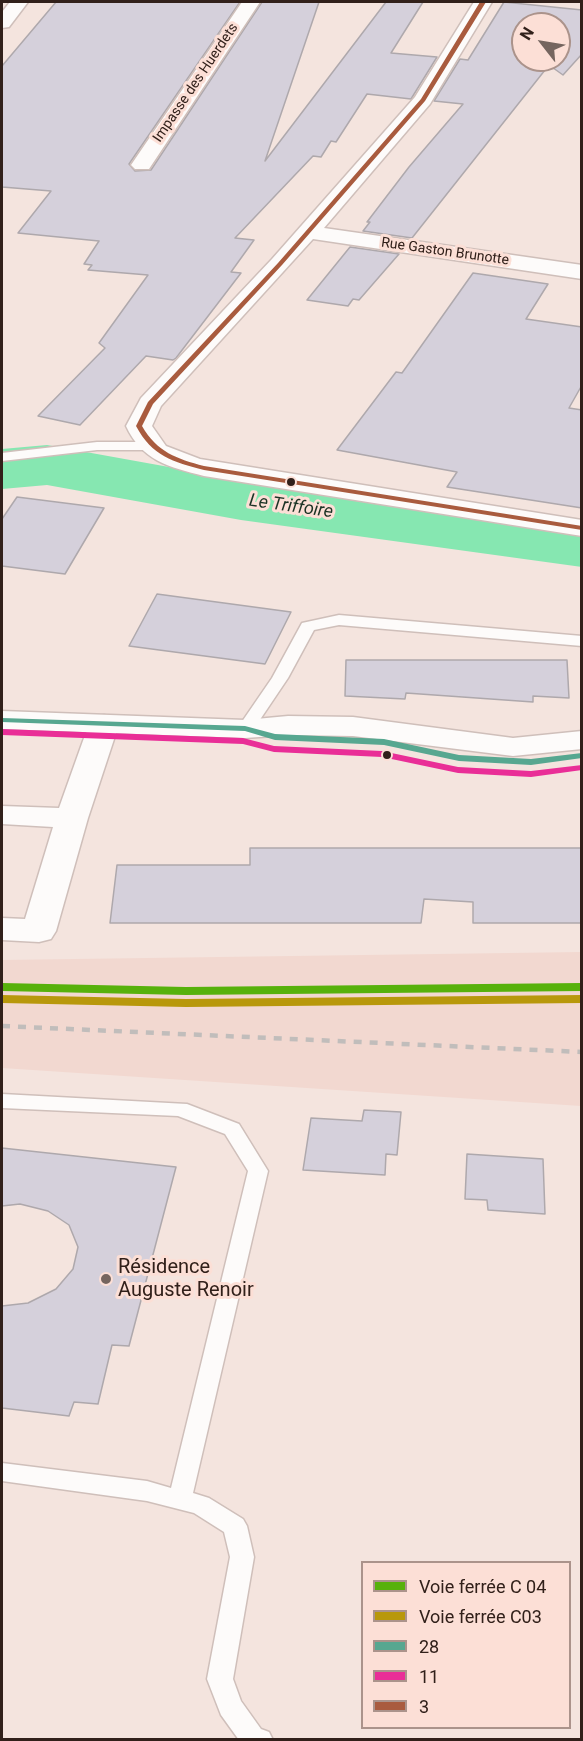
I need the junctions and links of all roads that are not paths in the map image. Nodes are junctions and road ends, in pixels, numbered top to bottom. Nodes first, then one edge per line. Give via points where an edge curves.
1 (19, 2) edge
2 (251, 2) edge
3 (483, 2) edge
4 (2, 22) edge
5 (142, 165) dead end
6 (308, 232) junction
7 (582, 272) edge
8 (150, 446) junction
9 (2, 457) edge
10 (582, 528) edge
11 (582, 641) edge
12 (2, 720) edge
13 (104, 724) junction
14 (245, 729) junction
15 (582, 740) edge
16 (582, 755) edge
17 (2, 815) edge
18 (72, 818) junction
19 (2, 929) edge
20 (2, 1101) edge
21 (2, 1472) edge
22 (180, 1500) junction
23 (260, 1740) edge

1 - 4 street
2 - 5 street, Impasse des Huerdets
3 - 6 street via 423,100
6 - 7 street, Rue Gaston Brunotte
6 - 8 street via 150,404 139,426
8 - 9 lane via 97,446
8 - 10 street via 170,459 204,468
11 - 14 lane via 339,620 308,626
12 - 13 street
13 - 14 street
13 - 18 street
14 - 15 street via 281,724 372,729 514,747
14 - 16 street via 275,737 384,742 459,758 531,762
17 - 18 street
18 - 19 street via 39,931
20 - 22 lane via 180,1109 232,1129 258,1171
21 - 22 lane via 147,1491
22 - 23 lane via 201,1505 235,1526 243,1557 220,1680 230,1707 252,1737

